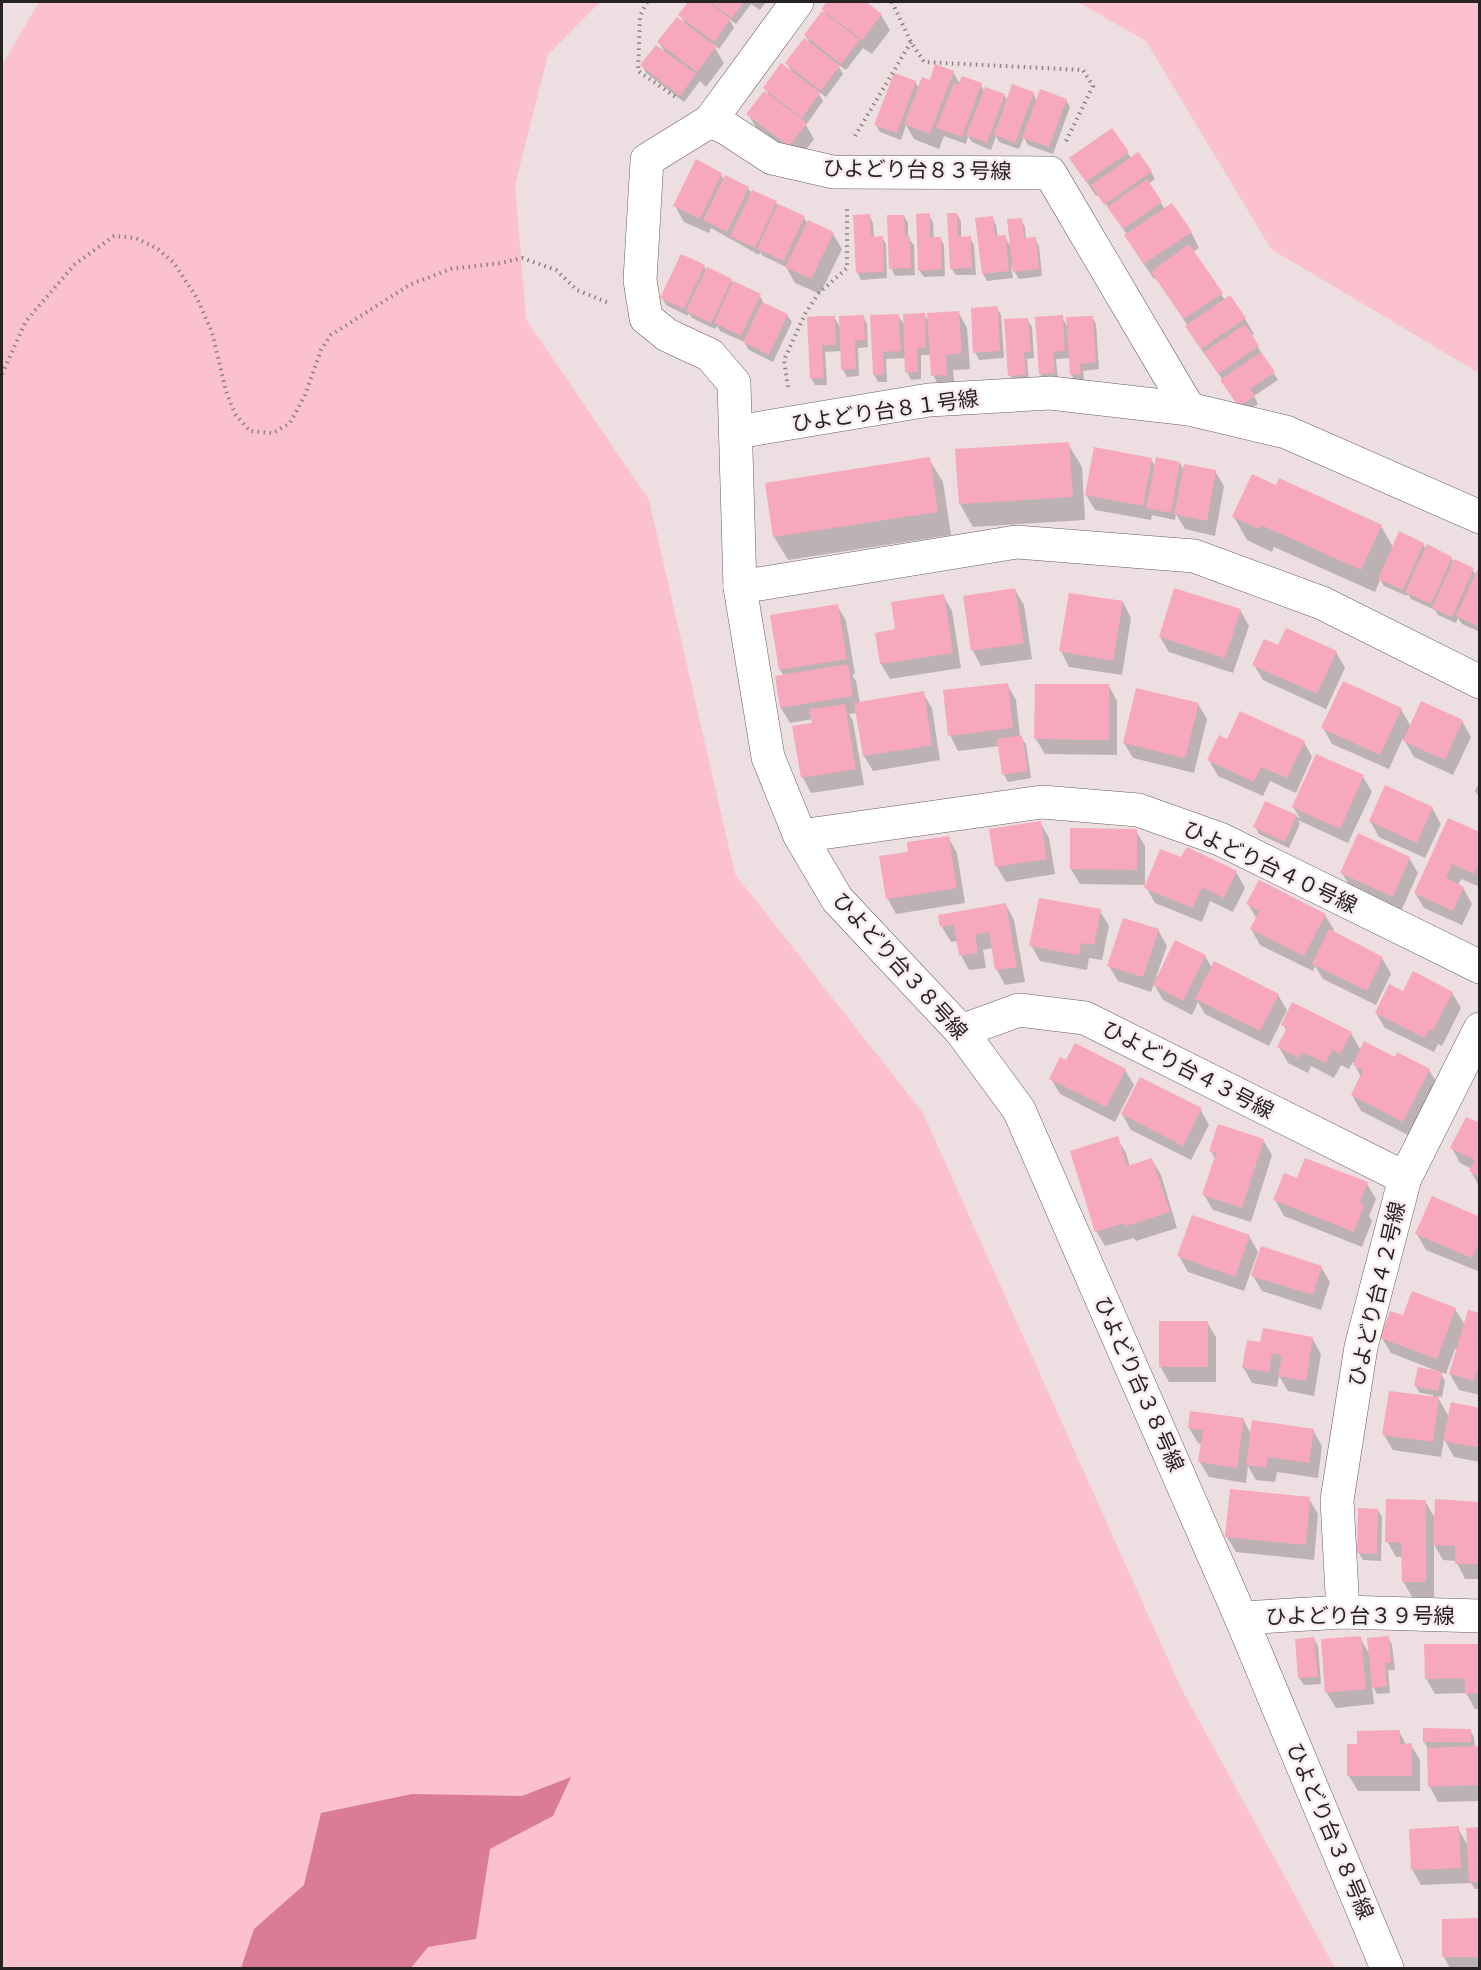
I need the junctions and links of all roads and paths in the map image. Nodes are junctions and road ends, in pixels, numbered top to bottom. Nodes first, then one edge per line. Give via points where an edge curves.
1 (647, 2) edge
2 (797, 2) edge
3 (892, 2) edge
4 (911, 42) junction
5 (710, 121) junction
6 (841, 172) junction
7 (1050, 173) junction
8 (646, 318) junction
9 (2, 374) edge
10 (1189, 409) junction
11 (794, 422) junction
12 (737, 432) junction
13 (1479, 517) edge
14 (740, 587) junction
15 (1479, 682) edge
16 (800, 836) junction
17 (1479, 967) edge
18 (1479, 1029) edge
19 (961, 1031) junction
20 (1405, 1178) junction
21 (1343, 1612) junction
22 (1479, 1616) edge
23 (1241, 1617) junction
24 (1387, 1968) edge

1 - 5 path via 640,16 638,71
2 - 5 street
3 - 4 path
4 - 6 path
4 - 7 path via 924,62 1083,70 1093,86
5 - 6 street, ひよどり台８３号線 via 772,158
5 - 8 street via 647,160 640,280
6 - 7 street, ひよどり台８３号線
6 - 11 path via 847,267 812,303 784,360
7 - 10 street
8 - 9 path via 578,290 556,270 522,258 451,269 411,284 331,335 290,423 273,433 250,431 235,414 212,332 197,298 174,263 158,249 135,238 114,236 75,264 26,321
8 - 12 street via 667,335 710,355 734,383
10 - 11 street, ひよどり台８１号線 via 1050,393 929,400
10 - 13 street, ひよどり台８１号線 via 1286,432
11 - 12 street, ひよどり台８１号線
12 - 14 street
14 - 15 street via 1017,542 1194,556 1322,603
14 - 16 street, ひよどり台３８号線 via 768,757
16 - 17 street, ひよどり台４０号線 via 1042,802 1138,810 1220,839
16 - 19 street, ひよどり台３８号線 via 837,899
18 - 20 street, ひよどり台４２号線
19 - 20 street, ひよどり台４３号線 via 1019,1010 1085,1018
19 - 23 street, ひよどり台３８号線 via 1019,1110
20 - 21 street, ひよどり台４２号線 via 1361,1347 1337,1500
21 - 22 street, ひよどり台３９号線
21 - 23 street, ひよどり台３９号線
23 - 24 street, ひよどり台３８号線

